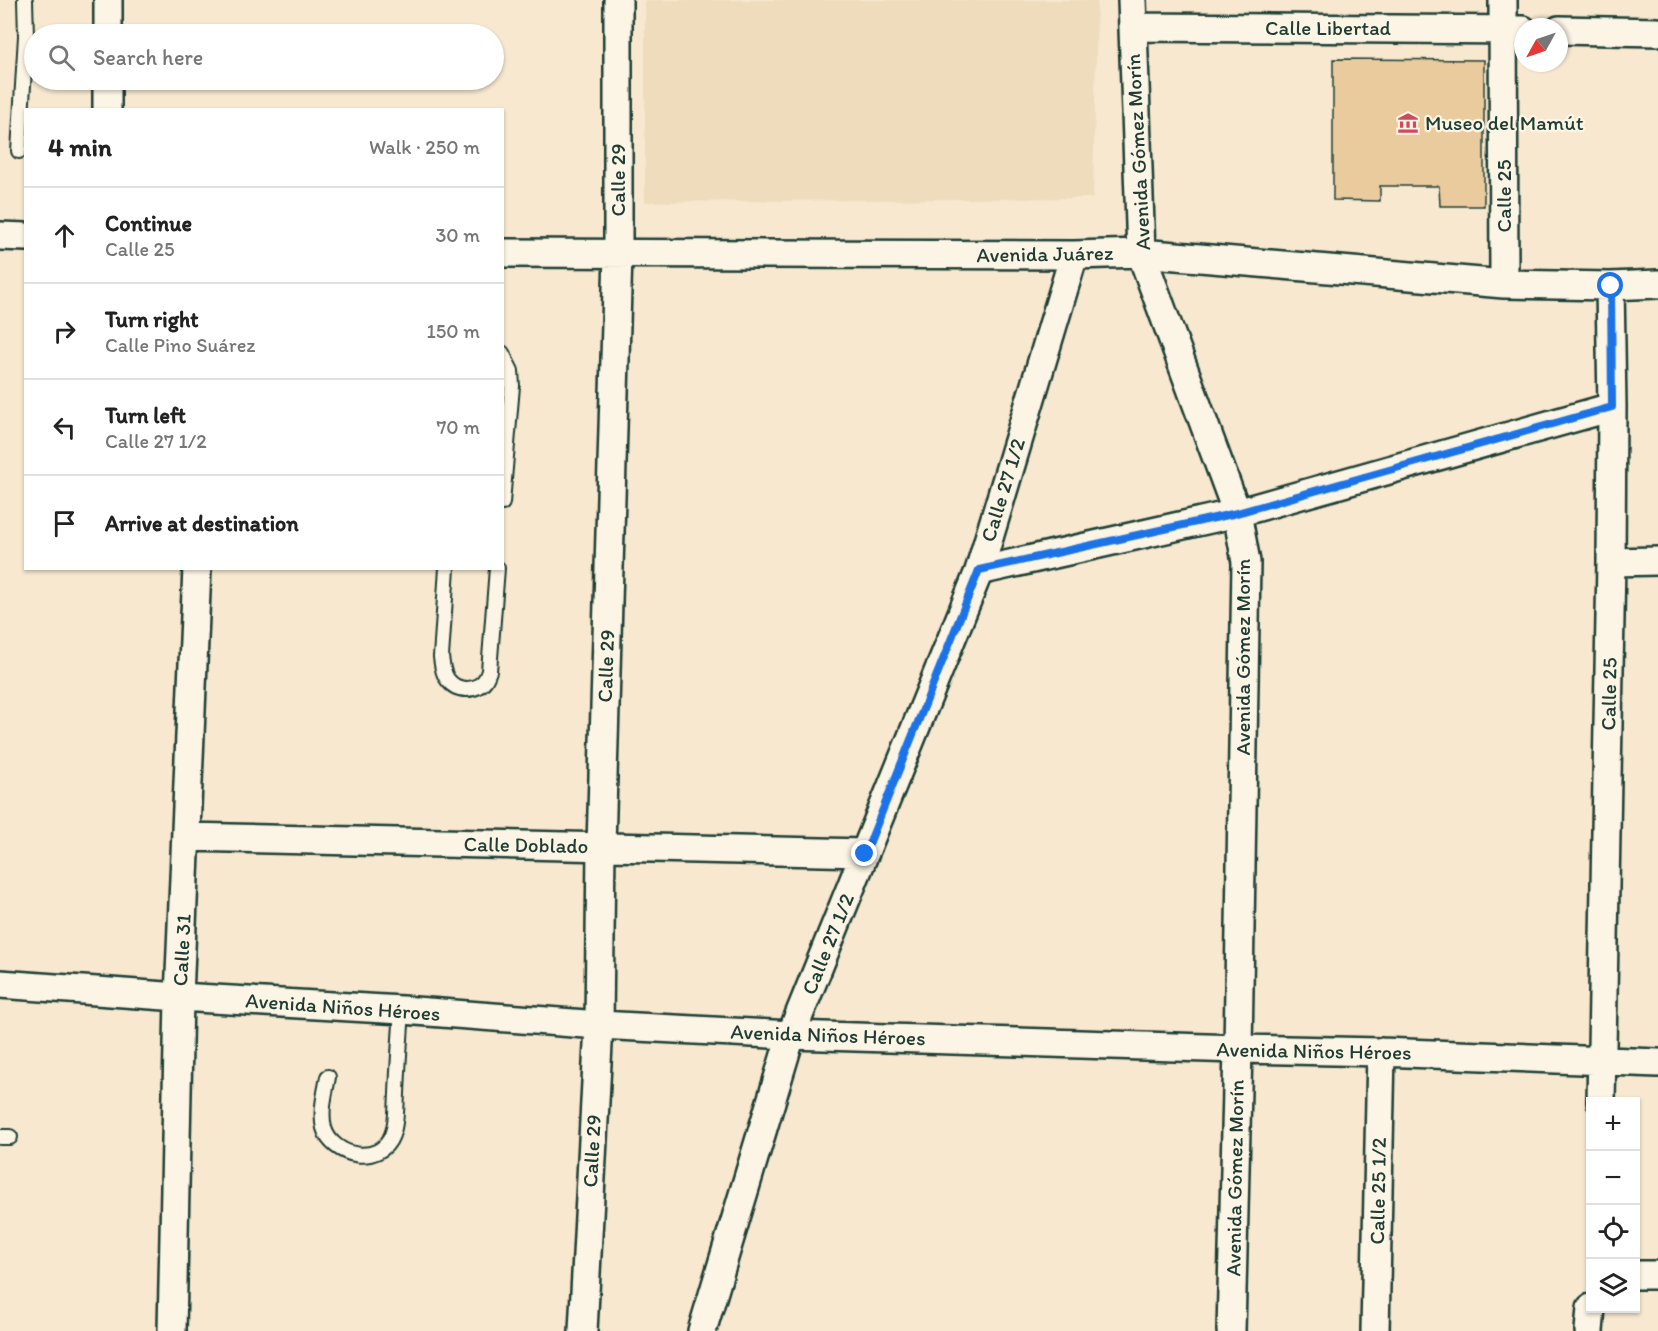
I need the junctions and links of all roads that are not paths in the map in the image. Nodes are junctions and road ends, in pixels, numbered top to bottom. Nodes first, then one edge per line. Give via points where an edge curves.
1 (25, 0) edge
2 (108, 0) edge
3 (618, 0) edge
4 (1132, 0) edge
5 (1503, 0) edge
6 (28, 24) edge
7 (108, 24) edge
8 (1132, 27) junction
9 (1513, 30) edge
10 (1568, 30) edge
11 (1658, 32) edge
12 (25, 90) edge
13 (107, 90) edge
14 (107, 108) edge
15 (19, 151) dead end
16 (0, 236) edge
17 (24, 237) edge
18 (504, 253) edge
19 (1141, 253) junction
20 (618, 255) junction
21 (1074, 255) junction
22 (1504, 284) junction
23 (1658, 284) edge
24 (1611, 286) junction
25 (504, 357) edge
26 (1612, 407) junction
27 (504, 480) edge
28 (1237, 513) junction
29 (1658, 561) edge
30 (1611, 562) junction
31 (197, 570) edge
32 (447, 570) edge
33 (497, 570) edge
34 (979, 570) junction
35 (187, 837) junction
36 (601, 846) junction
37 (865, 854) junction
38 (0, 984) edge
39 (179, 997) junction
40 (402, 1010) junction
41 (599, 1025) junction
42 (791, 1035) junction
43 (1238, 1049) junction
44 (1381, 1052) junction
45 (1603, 1061) junction
46 (1658, 1063) edge
47 (328, 1077) dead end
48 (1601, 1097) edge
49 (1640, 1275) edge
50 (1658, 1275) edge
51 (1591, 1313) edge
52 (172, 1331) edge
53 (583, 1331) edge
54 (702, 1331) edge
55 (1231, 1331) edge
56 (1374, 1331) edge
57 (1589, 1331) edge

1 - 6 lane
2 - 7 street
3 - 20 street, Calle 29
4 - 8 street, Avenida Gómez Morín
5 - 9 street, Calle 25
8 - 9 street, Calle Libertad
8 - 19 street, Avenida Gómez Morín
9 - 22 street, Calle 25
10 - 11 street
12 - 15 lane
13 - 14 street
16 - 17 street
18 - 20 street, Avenida Juárez
19 - 21 street, Avenida Juárez
19 - 22 street, Avenida Juárez
19 - 28 street, Avenida Gómez Morín
20 - 21 street, Avenida Juárez
20 - 36 street, Calle 29
21 - 34 street, Calle 27 1/2
22 - 24 street, Avenida Juárez
23 - 24 street, Avenida Juárez
24 - 26 street, Calle 25
25 - 27 lane via 511,370 512,386
26 - 28 street
26 - 30 street, Calle 25
28 - 34 street
28 - 43 street, Avenida Gómez Morín via 1245,562
29 - 30 street
30 - 45 street, Calle 25
31 - 35 street, Calle 31
32 - 33 lane via 442,664 447,680 463,689 471,689 485,680 489,671
34 - 37 street, Calle 27 1/2
35 - 36 street, Calle Doblado
35 - 39 street, Calle 31
36 - 37 street, Calle Doblado
36 - 41 street, Calle 29
37 - 42 street, Calle 27 1/2
38 - 39 street, Avenida Niños Héroes
39 - 40 street, Avenida Niños Héroes
39 - 52 street, Calle 31
40 - 41 street, Avenida Niños Héroes
40 - 47 lane via 392,1135 376,1153 350,1153 330,1140 322,1117
41 - 42 street, Avenida Niños Héroes
41 - 53 street, Calle 29
42 - 43 street, Avenida Niños Héroes
42 - 54 street, Calle 27 1/2
43 - 44 street, Avenida Niños Héroes
43 - 55 street, Avenida Gómez Morín
44 - 45 street, Avenida Niños Héroes
44 - 56 street, Calle 25 1/2
45 - 46 street, Avenida Niños Héroes
45 - 48 street, Calle 25
49 - 50 street
51 - 57 street

